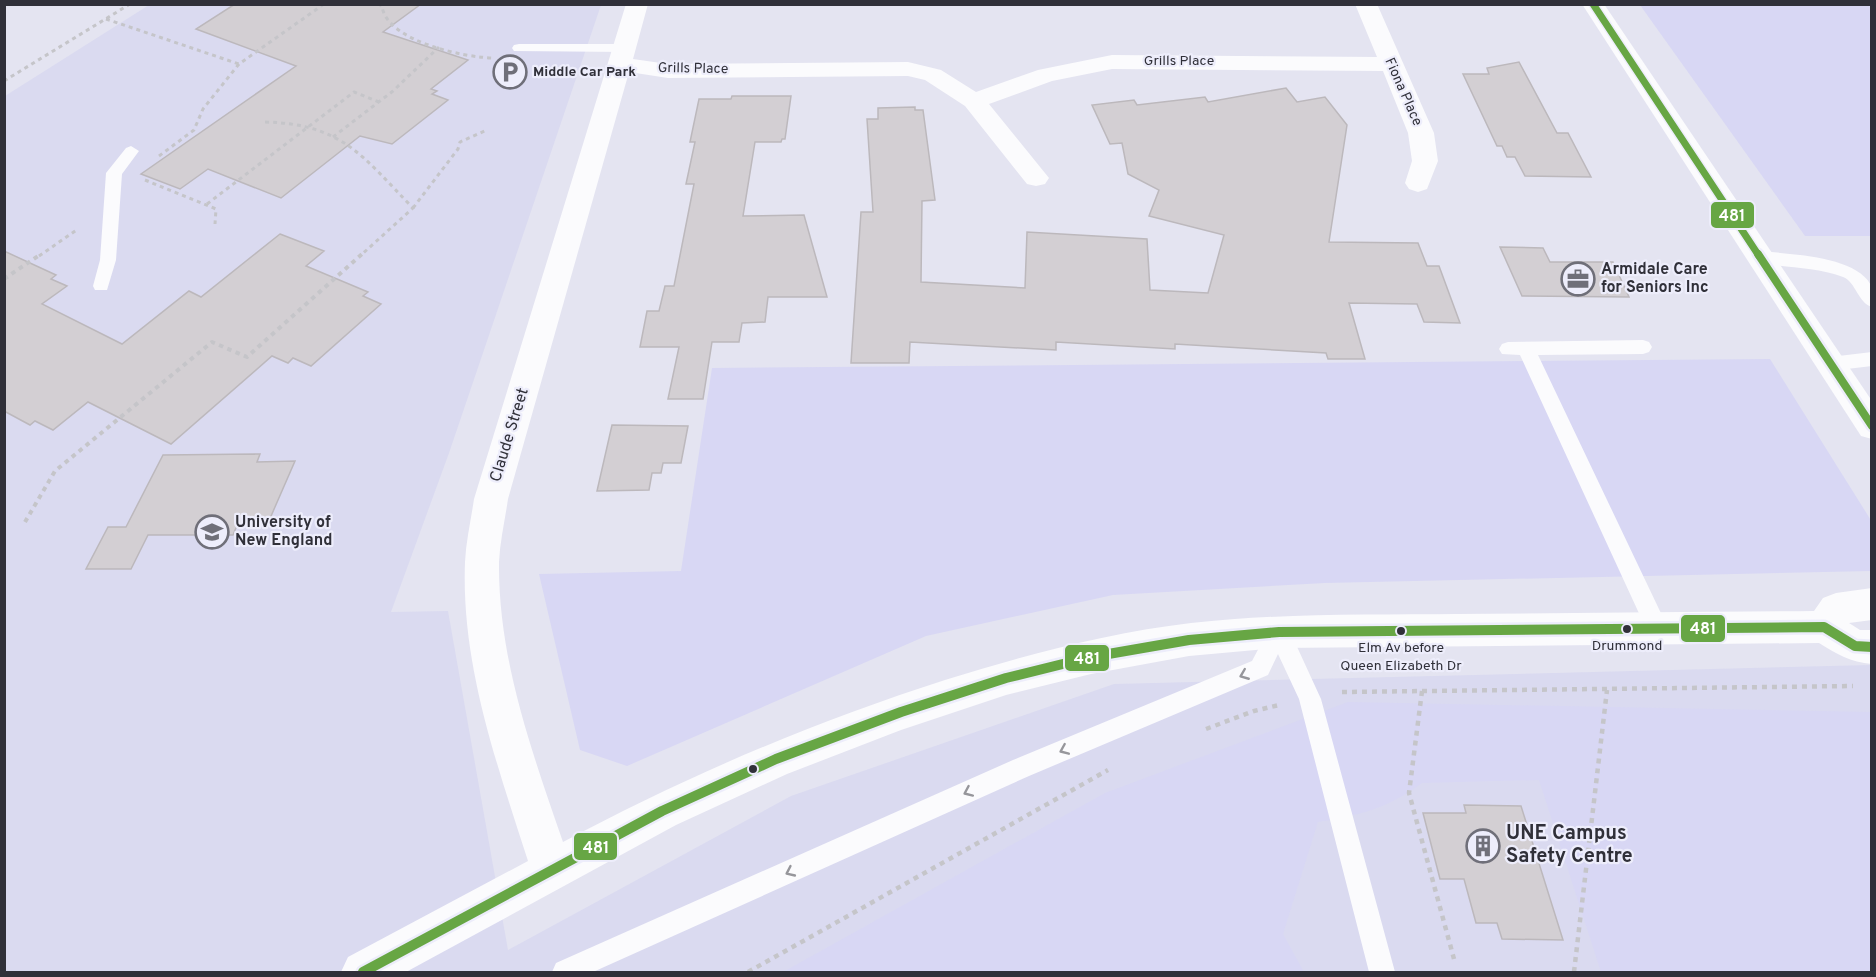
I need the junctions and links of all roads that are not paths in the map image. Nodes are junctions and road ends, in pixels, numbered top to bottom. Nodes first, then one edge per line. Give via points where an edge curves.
1 (637, 4) edge
2 (1366, 4) edge
3 (1593, 4) edge
4 (519, 48) dead end
5 (623, 56) junction
6 (1390, 64) junction
7 (974, 101) junction
8 (131, 151) dead end
9 (1036, 178) dead end
10 (1418, 183) dead end
11 (1760, 257) junction
12 (101, 286) dead end
13 (1872, 301) edge
14 (1643, 347) dead end
15 (1872, 359) edge
16 (1830, 364) junction
17 (1872, 427) edge
18 (1872, 604) edge
19 (1824, 627) junction
20 (1657, 628) junction
21 (1279, 632) junction
22 (1872, 647) edge
23 (552, 870) junction
24 (363, 972) edge
25 (565, 972) edge
26 (1382, 972) edge

1 - 5 street, Claude Street
2 - 6 street, Fiona Place
3 - 11 street
4 - 5 lane
5 - 7 street, Grills Place via 668,71 908,69 933,75
5 - 23 street, Claude Street via 491,499 482,561 485,633 498,705
6 - 7 street, Grills Place via 1112,62 1046,75
6 - 10 street, Fiona Place via 1421,133 1425,161
7 - 9 street, Grills Place
8 - 12 lane via 114,173 108,260
11 - 13 lane via 1811,262 1852,274
11 - 16 street
14 - 20 lane via 1517,349
15 - 16 lane
16 - 17 street
18 - 19 street via 1836,609
19 - 20 street
19 - 22 street via 1855,646
20 - 21 street
21 - 23 street via 1189,640 1091,657 1006,678 776,759 662,811
21 -> 25 lane via 1260,668 1021,768
21 - 26 lane via 1310,699
23 - 24 street

